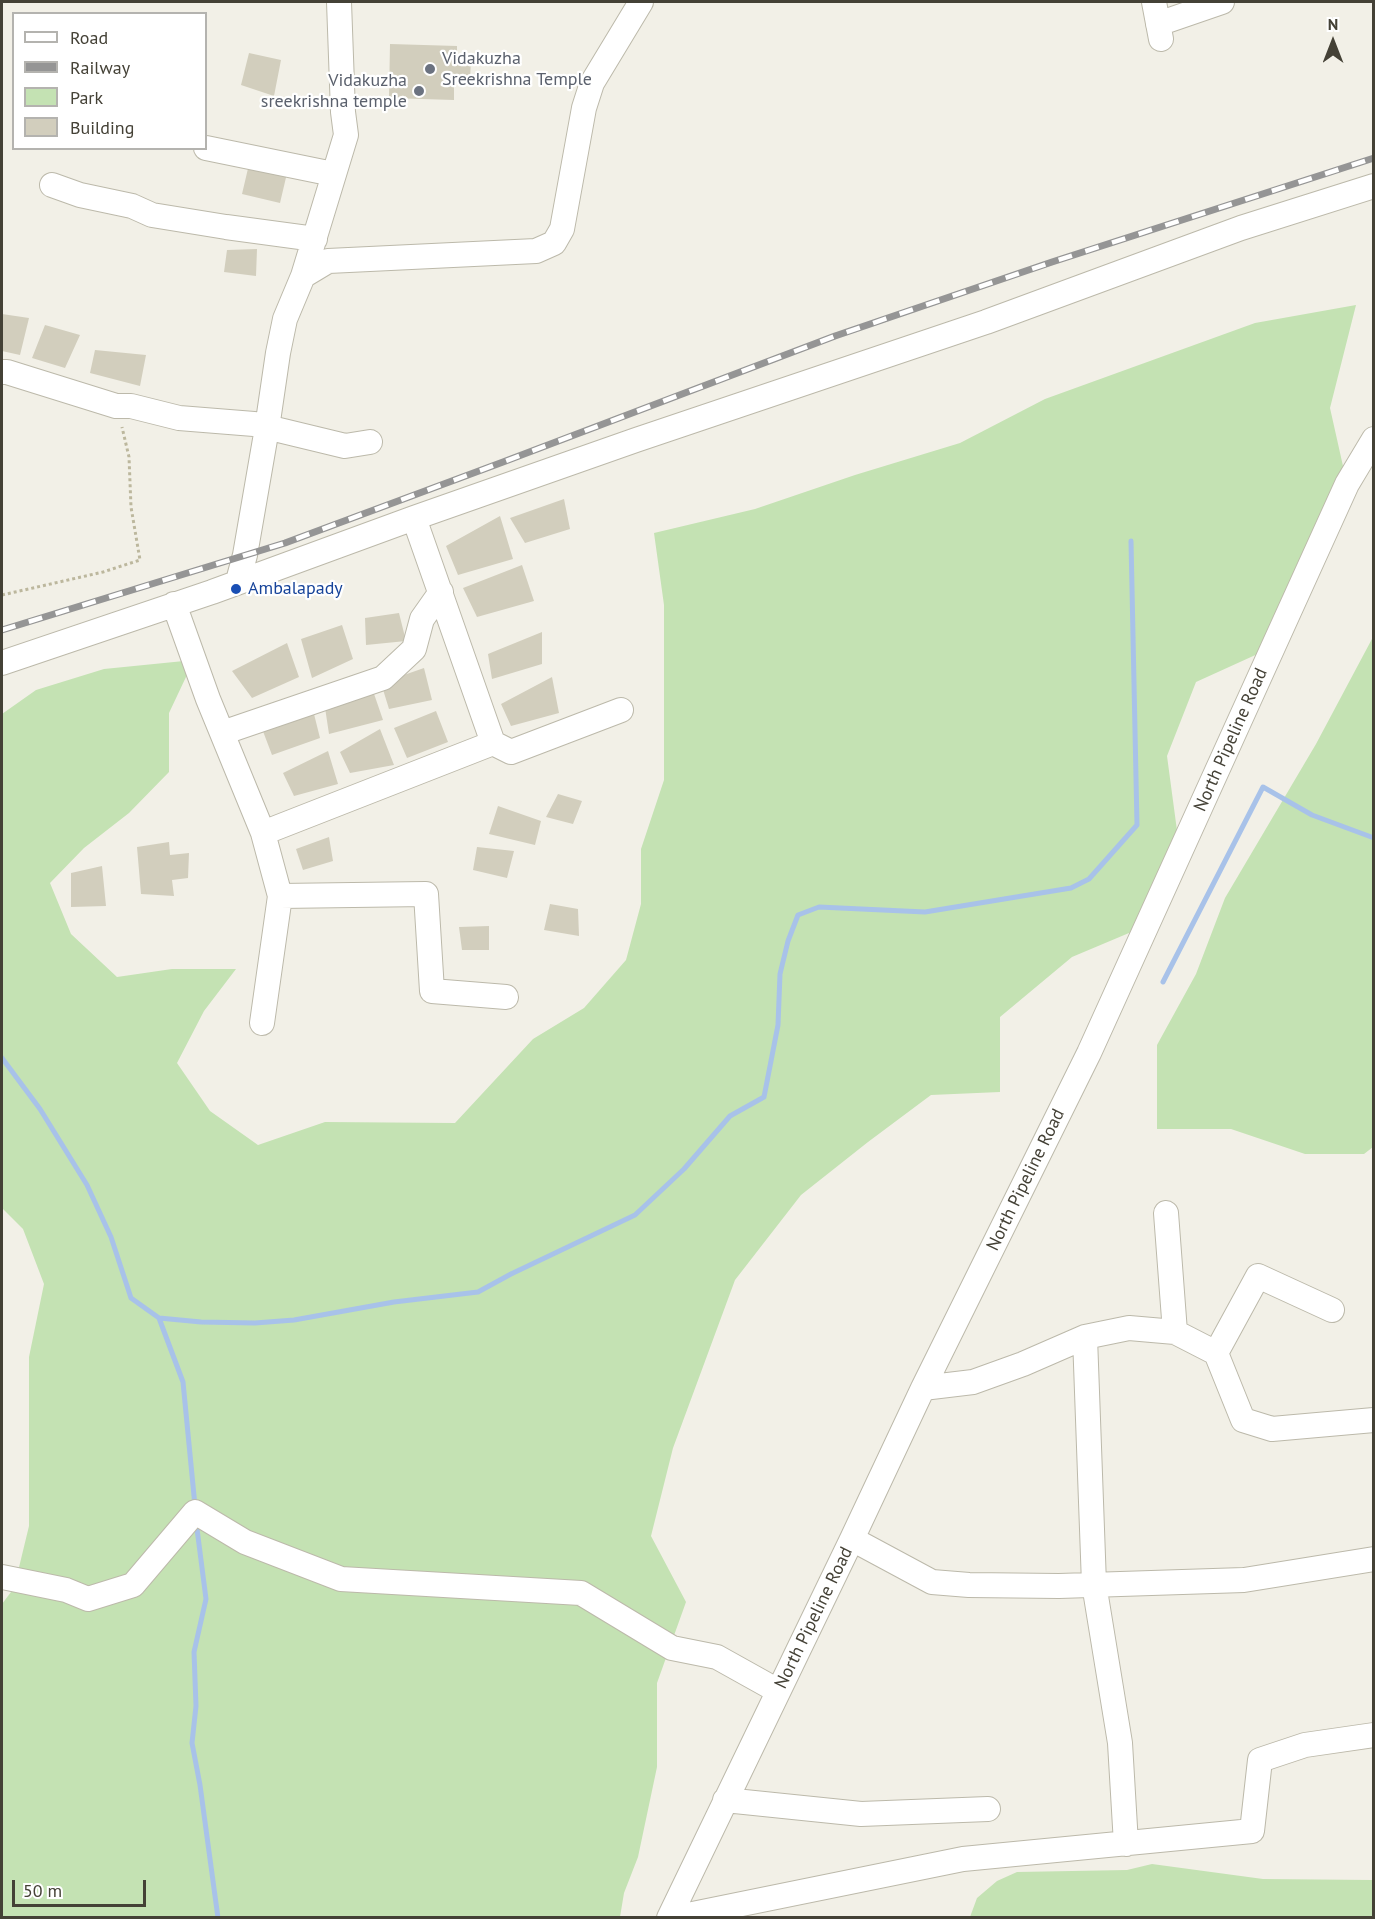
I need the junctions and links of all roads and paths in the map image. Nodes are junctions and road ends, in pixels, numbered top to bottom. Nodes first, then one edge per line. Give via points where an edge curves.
1 (339, 2) edge
2 (641, 2) edge
3 (1222, 2) edge
4 (1158, 22) edge
5 (207, 148) edge
6 (333, 174) junction
7 (52, 185) dead end
8 (1374, 186) edge
9 (315, 239) junction
10 (303, 276) junction
11 (2, 372) edge
12 (116, 406) junction
13 (267, 428) junction
14 (1374, 439) edge
15 (369, 442) dead end
16 (414, 518) junction
17 (238, 581) junction
18 (441, 592) junction
19 (2, 595) edge
20 (174, 604) junction
21 (2, 663) edge
22 (621, 710) dead end
23 (222, 733) junction
24 (493, 743) junction
25 (263, 833) junction
26 (280, 896) junction
27 (506, 996) dead end
28 (262, 1023) dead end
29 (1166, 1213) dead end
30 (1332, 1310) dead end
31 (1175, 1332) junction
32 (1085, 1337) junction
33 (1216, 1353) junction
34 (923, 1388) junction
35 (1374, 1420) edge
36 (852, 1539) junction
37 (1374, 1559) edge
38 (2, 1577) edge
39 (1094, 1584) junction
40 (778, 1691) junction
41 (1374, 1735) edge
42 (725, 1800) junction
43 (988, 1809) dead end
44 (1126, 1844) junction
45 (671, 1917) edge

1 - 6 street via 346,135
2 - 10 street via 592,83 562,229 554,243 536,251 328,261
3 - 4 street
5 - 6 street
6 - 9 street
7 - 9 street via 152,215
8 - 16 street via 1241,228 986,322
9 - 10 street
10 - 13 street via 285,319
11 - 12 street
12 - 13 street
12 - 19 path via 129,457 130,507 140,560
13 - 15 street via 345,446
13 - 17 street
14 - 34 street, North Pipeline Road via 1347,484 1089,1053
16 - 17 street
16 - 18 street
17 - 20 street
18 - 23 street via 422,619 414,649 383,678
18 - 24 street
20 - 21 street
20 - 23 street
22 - 24 street via 511,752
23 - 25 street
24 - 25 street
25 - 26 street
26 - 27 street via 426,894 432,991
26 - 28 street
29 - 31 street
30 - 33 street via 1258,1276
31 - 32 street via 1129,1328
31 - 33 street
32 - 34 street via 973,1382
32 - 39 street
33 - 35 street via 1244,1420 1272,1429
34 - 36 street, North Pipeline Road
36 - 39 street via 932,1582
36 - 40 street, North Pipeline Road
37 - 39 street via 1244,1580
38 - 40 street via 66,1590 88,1599 134,1585 195,1512 245,1542 340,1579 581,1593 672,1648 717,1657
39 - 44 street via 1120,1743
40 - 42 street, North Pipeline Road
41 - 44 street via 1305,1745 1260,1760 1252,1831
42 - 43 street via 861,1814
42 - 45 street, North Pipeline Road
44 - 45 street via 963,1860

